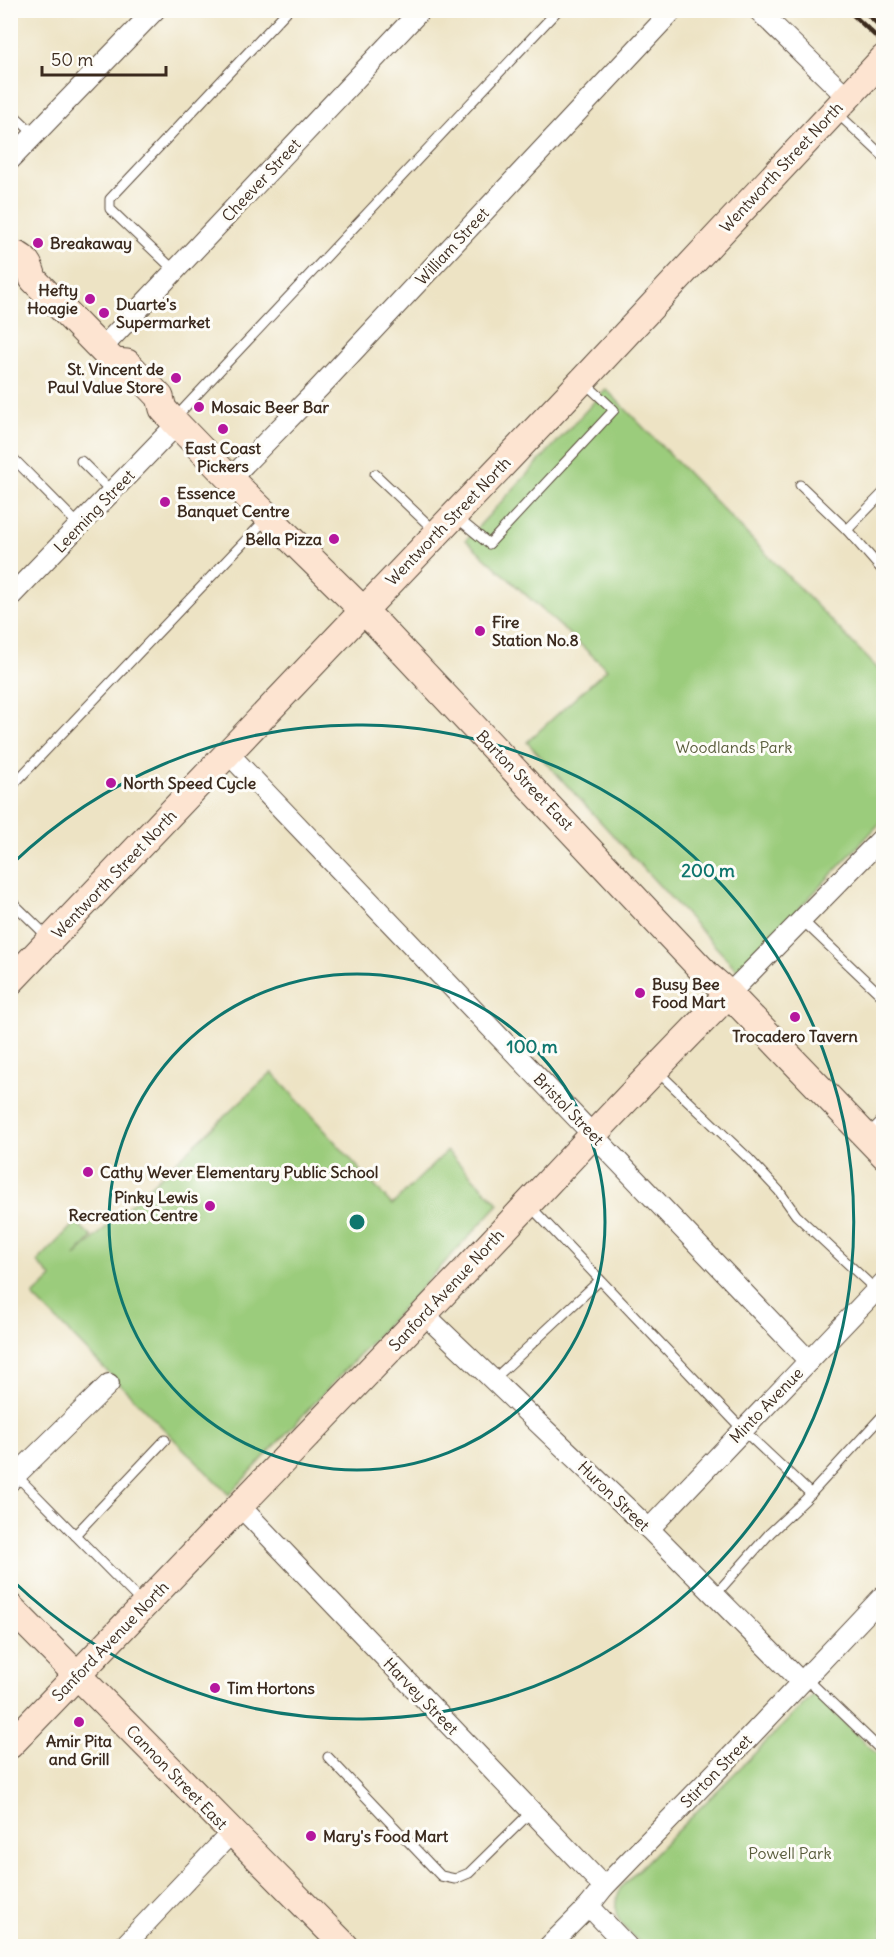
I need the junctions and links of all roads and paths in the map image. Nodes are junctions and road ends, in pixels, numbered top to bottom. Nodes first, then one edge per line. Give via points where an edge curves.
1 (155, 10) edge
2 (288, 10) edge
3 (421, 10) edge
4 (558, 10) edge
5 (673, 10) edge
6 (758, 10) edge
7 (884, 58) edge
8 (841, 104) junction
9 (10, 121) edge
10 (35, 135) junction
11 (884, 157) edge
12 (10, 160) edge
13 (10, 255) edge
14 (175, 271) junction
15 (22, 274) edge
16 (107, 356) junction
17 (582, 381) junction
18 (171, 418) junction
19 (10, 455) edge
20 (81, 461) dead end
21 (375, 474) dead end
22 (230, 479) junction
23 (800, 485) dead end
24 (112, 492) junction
25 (884, 492) edge
26 (268, 517) junction
27 (445, 524) junction
28 (79, 525) junction
29 (847, 531) junction
30 (884, 572) edge
31 (11, 595) edge
32 (363, 611) junction
33 (229, 754) junction
34 (10, 788) edge
35 (884, 836) edge
36 (10, 900) edge
37 (802, 920) junction
38 (51, 940) junction
39 (10, 982) edge
40 (729, 994) junction
41 (884, 998) edge
42 (655, 1069) junction
43 (593, 1134) junction
44 (879, 1140) edge
45 (528, 1203) junction
46 (600, 1280) junction
47 (880, 1286) edge
48 (424, 1314) junction
49 (809, 1361) junction
50 (493, 1380) junction
51 (109, 1384) dead end
52 (884, 1414) edge
53 (743, 1430) junction
54 (165, 1440) dead end
55 (14, 1478) edge
56 (811, 1494) junction
57 (239, 1505) junction
58 (649, 1529) junction
59 (75, 1535) junction
60 (715, 1595) junction
61 (884, 1595) edge
62 (144, 1605) junction
63 (10, 1607) edge
64 (78, 1675) junction
65 (803, 1679) junction
66 (10, 1745) edge
67 (884, 1753) edge
68 (328, 1757) dead end
69 (532, 1811) junction
70 (231, 1833) junction
71 (604, 1887) junction
72 (589, 1906) junction
73 (338, 1944) edge
74 (124, 1947) edge
75 (549, 1947) edge
76 (627, 1947) edge

1 - 10 street
2 - 14 lane via 110,199 110,209
3 - 14 street, Cheever Street
4 - 18 lane
5 - 22 street, William Street
6 - 8 street
7 - 8 main road, Wentworth Street North
8 - 11 lane
8 - 17 main road, Wentworth Street North
9 - 10 lane via 15,116
10 - 12 street
13 - 15 main road, Barton Street East via 20,256 31,267
14 - 16 street, Cheever Street
15 - 16 main road, Barton Street East
16 - 18 main road, Barton Street East via 116,374 149,407
17 - 27 main road, Wentworth Street North
17 - 27 lane via 614,410 489,544
18 - 22 main road, Barton Street East
18 - 24 street, Leeming Street
19 - 28 lane
20 - 24 lane
21 - 27 lane
22 - 26 main road, Barton Street East
23 - 29 lane
24 - 28 street, Leeming Street
25 - 29 lane
26 - 32 main road, Barton Street East
26 - 34 lane
27 - 32 main road, Wentworth Street North
28 - 31 street, Leeming Street
29 - 30 lane
32 - 33 main road, Wentworth Street North
32 - 40 main road, Barton Street East
33 - 38 main road, Wentworth Street North
33 - 43 street, Bristol Street
35 - 37 street, Sanford Avenue North
36 - 38 lane
37 - 40 street, Sanford Avenue North
37 - 41 lane
38 - 39 main road, Wentworth Street North
40 - 42 main road, Sanford Avenue North
40 - 44 main road, Barton Street East
42 - 43 main road, Sanford Avenue North
42 - 47 lane via 749,1159 796,1215
43 - 45 main road, Sanford Avenue North
43 - 49 street, Bristol Street
45 - 46 lane
45 - 48 main road, Sanford Avenue North
46 - 50 lane
46 - 53 lane
47 - 49 street, Minto Avenue
48 - 50 street, Huron Street
48 - 57 main road, Sanford Avenue North
49 - 53 street, Minto Avenue
50 - 58 street, Huron Street
51 - 55 street
52 - 56 lane
53 - 56 lane
53 - 58 street, Minto Avenue
54 - 59 lane
55 - 59 lane
56 - 60 lane
57 - 62 main road, Sanford Avenue North
57 - 69 street, Harvey Street
58 - 60 street, Huron Street
59 - 62 lane
60 - 65 street, Huron Street
61 - 65 street, Stirton Street
62 - 64 main road, Sanford Avenue North
63 - 64 main road, Cannon Street East
64 - 66 main road, Sanford Avenue North
64 - 70 main road, Cannon Street East
65 - 67 lane
65 - 71 street, Stirton Street
68 - 69 lane via 435,1871 448,1879 469,1873
69 - 71 street, Harvey Street
70 - 73 main road, Cannon Street East
70 - 74 street
71 - 72 street, Stirton Street
72 - 75 street, Stirton Street
72 - 76 street

